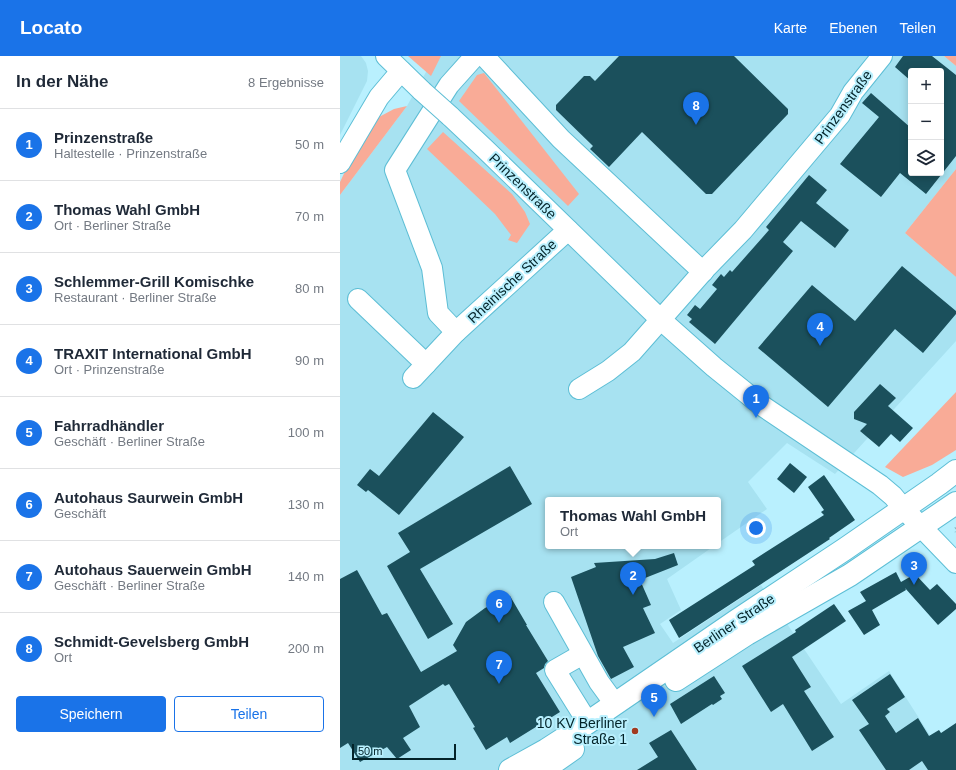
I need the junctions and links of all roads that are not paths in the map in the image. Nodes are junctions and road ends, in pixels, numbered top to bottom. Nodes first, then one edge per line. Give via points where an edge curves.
1 (386, 56) edge
2 (476, 56) edge
3 (484, 56) edge
4 (882, 56) edge
5 (401, 71) junction
6 (340, 163) edge
7 (568, 230) junction
8 (702, 272) junction
9 (358, 299) dead end
10 (660, 319) junction
11 (456, 332) junction
12 (579, 389) dead end
13 (956, 471) edge
14 (956, 503) edge
15 (903, 508) junction
16 (922, 527) junction
17 (956, 563) edge
18 (554, 602) dead end
19 (583, 654) junction
20 (615, 704) junction
21 (588, 723) junction
22 (510, 770) edge
23 (543, 770) edge

1 - 5 street, Prinzenstraße
2 - 11 street via 449,85 395,170 432,268 438,313
3 - 8 street via 561,139
4 - 8 street, Prinzenstraße via 815,145 743,230
5 - 6 street via 379,97
5 - 7 street, Prinzenstraße, bridge
7 - 10 street, Prinzenstraße
7 - 11 street, Rheinische Straße
8 - 10 street, Prinzenstraße
9 - 11 street, Rheinische Straße via 419,371
10 - 12 street via 632,352
10 - 15 street, Prinzenstraße via 761,405 874,481
13 - 15 main road, Berliner Straße
14 - 16 main road, Berliner Straße
15 - 16 street, Prinzenstraße
15 - 20 main road, Berliner Straße via 845,550
16 - 17 street, Prinzenstraße
16 - 23 main road, Berliner Straße via 850,575 710,658
18 - 19 street
19 - 20 street
19 - 21 street via 555,670
20 - 21 main road, Berliner Straße
21 - 22 main road, Berliner Straße

